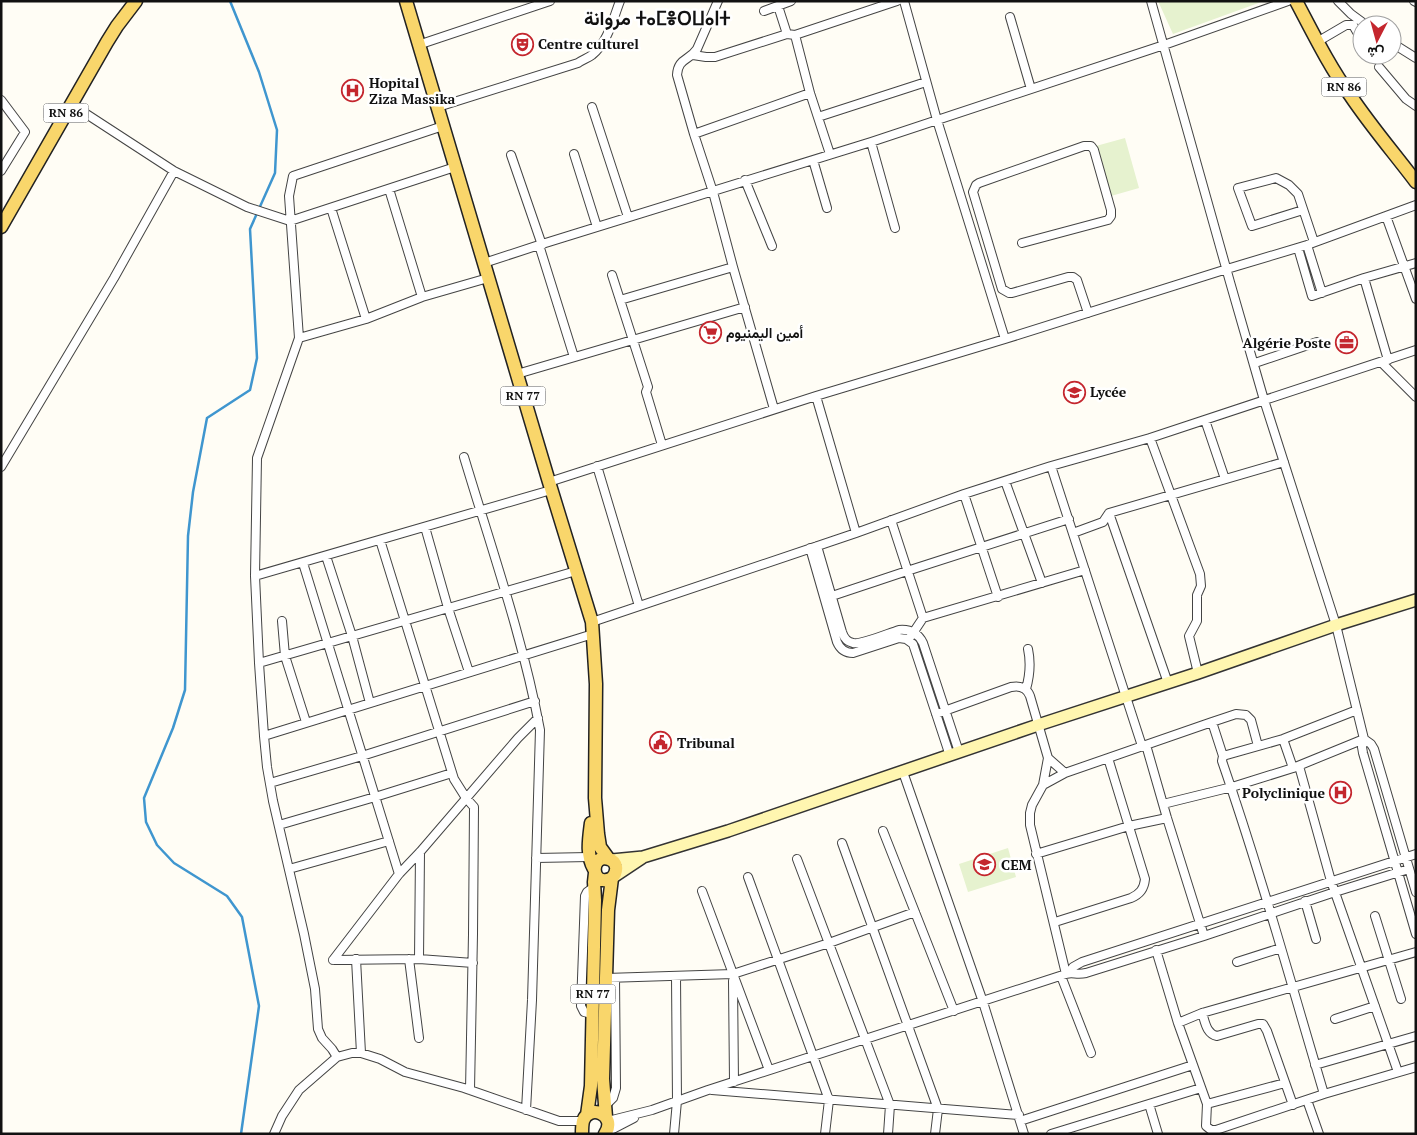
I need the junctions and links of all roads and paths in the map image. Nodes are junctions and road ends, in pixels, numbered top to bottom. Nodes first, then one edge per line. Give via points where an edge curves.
1 (136, 1) edge
2 (406, 1) edge
3 (550, 1) edge
4 (620, 1) edge
5 (718, 1) edge
6 (791, 1) edge
7 (897, 1) edge
8 (904, 1) edge
9 (1151, 1) edge
10 (1288, 1) edge
11 (1296, 1) edge
12 (1338, 1) edge
13 (778, 6) junction
14 (764, 11) dead end
15 (1352, 15) edge
16 (1010, 17) dead end
17 (1352, 25) edge
18 (787, 34) junction
19 (795, 35) junction
20 (1317, 42) junction
21 (418, 45) junction
22 (1164, 45) junction
23 (1402, 49) edge
24 (693, 55) junction
25 (1416, 58) edge
26 (1380, 67) dead end
27 (926, 82) junction
28 (1031, 90) junction
29 (810, 94) junction
30 (1, 100) edge
31 (72, 104) junction
32 (1416, 106) edge
33 (438, 107) junction
34 (592, 107) dead end
35 (818, 117) junction
36 (937, 120) junction
37 (443, 126) junction
38 (694, 134) junction
39 (870, 142) junction
40 (574, 154) dead end
41 (830, 154) junction
42 (511, 155) dead end
43 (813, 160) junction
44 (1404, 165) junction
45 (455, 167) junction
46 (1, 171) edge
47 (174, 171) junction
48 (1416, 174) edge
49 (745, 180) junction
50 (1416, 182) edge
51 (389, 189) junction
52 (713, 192) junction
53 (1416, 205) edge
54 (331, 208) junction
55 (827, 208) dead end
56 (1303, 210) junction
57 (1386, 216) junction
58 (628, 217) junction
59 (290, 221) junction
60 (1, 227) edge
61 (597, 227) junction
62 (895, 228) dead end
63 (1311, 243) junction
64 (1022, 244) dead end
65 (540, 245) junction
66 (772, 246) dead end
67 (1298, 248) junction
68 (484, 263) junction
69 (1416, 263) edge
70 (1405, 266) junction
71 (733, 267) junction
72 (1227, 269) junction
73 (612, 275) dead end
74 (488, 278) junction
75 (1364, 278) junction
76 (1322, 293) junction
77 (422, 297) junction
78 (1416, 299) edge
79 (620, 300) junction
80 (745, 307) junction
81 (1088, 313) junction
82 (366, 318) junction
83 (299, 338) junction
84 (1004, 339) junction
85 (633, 340) junction
86 (1317, 342) dead end
87 (1416, 350) edge
88 (574, 358) junction
89 (1384, 361) junction
90 (1255, 363) junction
91 (517, 374) junction
92 (816, 396) junction
93 (1416, 397) edge
94 (1264, 400) junction
95 (774, 409) junction
96 (1205, 420) junction
97 (1150, 438) junction
98 (662, 445) junction
99 (464, 456) dead end
100 (1284, 462) junction
101 (597, 466) junction
102 (1051, 466) junction
103 (1, 467) edge
104 (1225, 479) junction
105 (1005, 480) junction
106 (550, 486) junction
107 (964, 494) junction
108 (1170, 495) junction
109 (480, 511) junction
110 (1109, 513) junction
111 (1069, 519) junction
112 (891, 520) junction
113 (425, 527) junction
114 (856, 533) junction
115 (1073, 533) junction
116 (1024, 534) junction
117 (380, 540) junction
118 (982, 546) junction
119 (813, 547) junction
120 (326, 556) junction
121 (303, 563) junction
122 (1085, 570) junction
123 (576, 571) junction
124 (907, 571) junction
125 (255, 576) junction
126 (1042, 583) junction
127 (504, 592) junction
128 (832, 596) junction
129 (998, 597) junction
130 (1416, 600) edge
131 (639, 606) junction
132 (448, 608) junction
133 (924, 618) junction
134 (282, 621) dead end
135 (405, 621) junction
136 (1336, 625) junction
137 (593, 628) junction
138 (914, 632) junction
139 (352, 636) junction
140 (909, 640) junction
141 (328, 643) junction
142 (1028, 649) dead end
143 (285, 656) junction
144 (523, 656) junction
145 (259, 663) junction
146 (469, 672) junction
147 (1198, 674) junction
148 (1168, 683) junction
149 (425, 686) junction
150 (1026, 689) junction
151 (1126, 696) junction
152 (535, 701) junction
153 (370, 703) junction
154 (348, 709) junction
155 (946, 710) junction
156 (1357, 710) junction
157 (936, 714) junction
158 (538, 718) junction
159 (306, 722) junction
160 (1212, 722) junction
161 (1038, 725) junction
162 (439, 730) junction
163 (264, 736) junction
164 (1283, 739) junction
165 (1364, 739) junction
166 (1144, 746) junction
167 (1258, 746) junction
168 (955, 754) junction
169 (362, 756) junction
170 (1223, 756) junction
171 (1048, 758) junction
172 (1108, 758) junction
173 (1296, 767) junction
174 (903, 772) junction
175 (1065, 772) junction
176 (452, 773) junction
177 (270, 782) junction
178 (1043, 785) junction
179 (1232, 787) junction
180 (375, 797) junction
181 (466, 798) junction
182 (595, 798) junction
183 (1163, 804) junction
184 (1167, 818) junction
185 (279, 825) junction
186 (1129, 826) junction
187 (884, 831) dead end
188 (389, 841) junction
189 (842, 843) dead end
190 (420, 852) junction
191 (1036, 854) junction
192 (1416, 854) edge
193 (589, 857) junction
194 (643, 857) junction
195 (536, 858) junction
196 (1406, 858) junction
197 (610, 859) junction
198 (797, 859) dead end
199 (1395, 861) junction
200 (289, 869) junction
201 (1409, 870) junction
202 (595, 871) junction
203 (1398, 873) junction
204 (399, 874) junction
205 (614, 877) junction
206 (748, 877) dead end
207 (1331, 881) junction
208 (702, 891) dead end
209 (1335, 892) junction
210 (1416, 892) edge
211 (1305, 901) junction
212 (1268, 902) junction
213 (915, 912) junction
214 (1271, 913) junction
215 (1375, 916) dead end
216 (1054, 922) junction
217 (1200, 923) junction
218 (873, 928) junction
219 (1416, 934) edge
220 (1204, 936) junction
221 (1316, 939) dead end
222 (829, 944) junction
223 (1281, 948) junction
224 (1156, 950) junction
225 (1416, 952) edge
226 (356, 959) junction
227 (409, 959) junction
228 (419, 959) junction
229 (778, 960) junction
230 (1388, 960) junction
231 (1237, 962) dead end
232 (473, 963) junction
233 (1362, 968) junction
234 (734, 974) junction
235 (1066, 974) junction
236 (676, 976) junction
237 (611, 978) junction
238 (1292, 987) junction
239 (1401, 999) dead end
240 (983, 1002) junction
241 (1375, 1006) junction
242 (954, 1011) junction
243 (1202, 1013) junction
244 (1335, 1019) dead end
245 (1178, 1023) junction
246 (908, 1026) junction
247 (1416, 1036) edge
248 (419, 1038) dead end
249 (866, 1039) junction
250 (1388, 1045) junction
251 (361, 1053) junction
252 (1091, 1053) dead end
253 (813, 1056) junction
254 (337, 1057) junction
255 (1193, 1065) junction
256 (1315, 1065) junction
257 (1416, 1067) edge
258 (769, 1070) junction
259 (1398, 1072) junction
260 (734, 1082) junction
261 (1285, 1083) junction
262 (1201, 1088) junction
263 (470, 1090) junction
264 (708, 1090) junction
265 (1324, 1094) junction
266 (829, 1100) junction
267 (1307, 1100) junction
268 (677, 1101) junction
269 (1149, 1104) junction
270 (1207, 1104) junction
271 (890, 1105) junction
272 (1293, 1105) junction
273 (938, 1109) junction
274 (526, 1110) junction
275 (652, 1110) junction
276 (1019, 1118) junction
277 (1234, 1124) junction
278 (606, 1125) edge
279 (584, 1126) edge
280 (274, 1134) edge
281 (674, 1134) edge
282 (825, 1134) edge
283 (888, 1134) edge
284 (935, 1134) edge
285 (1024, 1134) edge
286 (1051, 1134) edge
287 (1158, 1134) edge
288 (1236, 1134) edge
289 (1319, 1134) edge

1 - 31 main road, RN 86 via 117,26
2 - 21 main road, RN 77
3 - 21 street
4 - 33 street via 608,34 591,56
5 - 24 street
6 - 13 street
7 - 19 street
8 - 27 street
9 - 22 street
10 - 22 street
11 - 20 main road, RN 86
12 - 15 street
13 - 14 street
13 - 18 street
16 - 28 street
17 - 20 street via 1346,25
18 - 19 street
18 - 24 street via 715,57
19 - 29 street
20 - 44 main road, RN 86 via 1372,127
21 - 33 main road, RN 77
22 - 28 street
22 - 72 street
23 - 25 street
24 - 38 street via 682,60 677,75
26 - 32 street via 1406,99
27 - 35 street
27 - 36 street
28 - 36 street
29 - 35 street
29 - 38 street
30 - 46 street via 25,132
31 - 47 street
31 - 60 main road, RN 86
33 - 37 main road, RN 77
34 - 58 street
35 - 41 street
36 - 39 street
36 - 84 street
37 - 45 main road, RN 77
37 - 59 street via 292,176
38 - 52 street
39 - 41 street
39 - 62 street
40 - 61 street
41 - 43 street
42 - 65 street
43 - 49 street
43 - 55 street
44 - 48 main road, RN 86
44 - 50 main road, RN 86
45 - 51 street
45 - 68 main road, RN 77
47 - 59 street via 247,207
47 - 103 street
49 - 52 street
49 - 66 street
51 - 54 street
51 - 77 street
52 - 58 street
52 - 71 street
53 - 57 street
54 - 59 street
54 - 82 street
56 - 56 street via 1298,194 1276,178 1238,188 1252,226
56 - 63 street
57 - 63 street
57 - 70 street
58 - 61 street
59 - 83 street
61 - 65 street
63 - 67 street
63 - 76 street
64 - 81 street via 1110,218 1111,210 1091,146 979,183 973,192 1002,289 1012,293 1073,277 1077,280
65 - 68 street
65 - 88 street
67 - 72 street
67 - 76 street via 1312,296
68 - 74 main road, RN 77
69 - 70 street
70 - 75 street
70 - 78 street
71 - 79 street
71 - 80 street
72 - 81 street
72 - 90 street
73 - 79 street
74 - 77 street
74 - 91 main road, RN 77
75 - 76 street
75 - 89 street
77 - 82 street
79 - 85 street
80 - 85 street
80 - 95 street
81 - 84 street
82 - 83 street
83 - 125 street via 257,458
84 - 92 street
85 - 88 street
85 - 98 street
86 - 90 street
87 - 89 street
88 - 91 street
89 - 93 street
89 - 94 street
90 - 94 street
91 - 106 main road, RN 77
92 - 95 street
92 - 114 street
94 - 96 street
94 - 100 street
95 - 98 street
96 - 97 street
96 - 104 street
97 - 102 street
97 - 108 street
98 - 101 street
99 - 109 street
100 - 104 street
100 - 136 street
101 - 106 street
101 - 131 street
102 - 105 street
102 - 111 street
104 - 108 street
105 - 107 street
105 - 116 street
106 - 109 street
106 - 123 main road, RN 77
107 - 112 street
107 - 118 street
108 - 110 street
108 - 147 street via 1200,574 1197,622 1189,636
109 - 113 street
109 - 127 street
110 - 115 street via 1103,522
110 - 148 street
111 - 115 street
111 - 116 street
112 - 114 street
112 - 124 street
113 - 117 street
113 - 132 street
114 - 119 street
115 - 122 street
116 - 118 street
116 - 126 street
117 - 120 street
117 - 135 street
118 - 124 street
118 - 129 street
119 - 128 street
119 - 131 street
119 - 140 street via 841,649 853,653 898,638
120 - 121 street
120 - 139 street
121 - 125 street
121 - 141 street
122 - 126 street
122 - 151 street
123 - 127 street
123 - 137 main road, RN 77
124 - 128 street
124 - 133 street
125 - 145 street
126 - 129 street
127 - 132 street
127 - 144 street
128 - 138 street via 844,636 849,642 857,644 902,630
129 - 133 street
130 - 136 main road
131 - 137 street
132 - 135 street
132 - 146 street
133 - 138 street
134 - 143 street
135 - 139 street
135 - 149 street
136 - 147 main road
136 - 156 street
137 - 144 street
137 - 182 main road, RN 77
138 - 140 street
138 - 155 street via 922,640
139 - 141 street
139 - 153 street
140 - 157 street via 915,649
141 - 143 street
141 - 154 street
142 - 150 street via 1030,674
143 - 145 street
143 - 159 street
144 - 146 street
144 - 152 street
145 - 163 street
146 - 149 street
147 - 148 main road
148 - 151 main road
149 - 153 street
149 - 162 street
150 - 155 street via 1015,686
150 - 161 street
151 - 161 main road
151 - 166 street
152 - 158 street
152 - 162 street
153 - 154 street
154 - 159 street
154 - 169 street
155 - 157 street
155 - 168 street
156 - 164 street
156 - 165 street
157 - 168 street
158 - 181 street
158 - 195 street
159 - 163 street
160 - 166 street
160 - 167 street via 1236,714 1246,715 1251,720
160 - 170 street
161 - 168 main road
161 - 171 street
162 - 169 street
162 - 176 street
163 - 177 street
164 - 167 street
164 - 173 street
165 - 173 street
165 - 196 street via 1374,749
165 - 199 street via 1363,753
166 - 172 street
166 - 183 street
167 - 170 street
168 - 174 main road
169 - 177 street
169 - 180 street
170 - 179 street
171 - 175 street
171 - 178 street
172 - 175 street
172 - 186 street
173 - 179 street
173 - 207 street
174 - 194 main road
174 - 240 street
175 - 178 street
176 - 180 street
176 - 181 street
177 - 185 street
178 - 191 street via 1030,813
179 - 183 street
179 - 212 street
180 - 185 street
180 - 188 street
181 - 190 street
181 - 232 street via 474,807
182 - 193 main road, RN 77
182 - 197 main road, RN 77 via 599,843
183 - 184 street
184 - 186 street
184 - 217 street
185 - 200 street
186 - 191 street
186 - 216 street via 1145,879 1140,893
187 - 213 street
188 - 200 street
188 - 204 street
189 - 218 street
190 - 204 street
190 - 228 street
191 - 216 street
192 - 196 street
193 - 195 street
193 - 202 main road, RN 77
194 - 197 main road
194 - 205 main road
195 - 274 street
196 - 199 street
196 - 201 street
197 - 202 main road via 598,861
197 - 205 main road via 617,869
198 - 222 street
199 - 203 street
199 - 207 street
200 - 254 street via 315,989 318,1029
201 - 203 street
201 - 210 street
202 - 205 main road via 601,880
202 - 279 main road, RN 77 via 590,1094
203 - 209 street
203 - 219 street
204 - 226 street via 333,960
205 - 237 main road, RN 77 via 609,903
206 - 229 street
207 - 209 street
207 - 212 street
208 - 234 street
209 - 211 street
209 - 233 street
211 - 214 street
211 - 221 street
212 - 214 street
212 - 217 street
213 - 218 street
213 - 242 street
214 - 220 street
214 - 223 street
215 - 230 street
216 - 235 street
217 - 220 street
217 - 235 street via 1082,962
218 - 222 street
218 - 246 street
220 - 224 street
222 - 229 street
222 - 249 street
223 - 231 street
223 - 238 street
224 - 235 street via 1082,974
224 - 245 street
225 - 230 street
226 - 227 street
226 - 251 street
227 - 228 street
227 - 248 street
228 - 232 street
229 - 234 street
229 - 253 street
230 - 233 street
230 - 239 street
232 - 263 street
233 - 238 street
233 - 241 street
234 - 236 street
234 - 258 street
234 - 260 street
235 - 240 street
235 - 252 street
236 - 237 street
236 - 268 street
237 - 278 main road, RN 77 via 604,1079
238 - 243 street
238 - 256 street
240 - 242 street
240 - 276 street
241 - 244 street
241 - 250 street
242 - 246 street
243 - 245 street
243 - 261 street via 1209,1031 1216,1036 1263,1024
245 - 255 street
246 - 249 street
246 - 273 street
247 - 250 street
249 - 253 street
249 - 271 street
250 - 256 street
250 - 259 street
251 - 254 street
251 - 263 street via 405,1072
253 - 258 street
253 - 266 street
254 - 280 street via 298,1090
255 - 262 street
255 - 276 street
256 - 265 street
257 - 259 street
258 - 260 street
259 - 265 street
260 - 264 street
261 - 270 street
261 - 272 street
262 - 269 street
262 - 270 street
263 - 274 street
264 - 266 street
264 - 268 street
265 - 267 street
266 - 271 street
266 - 282 street
267 - 272 street
267 - 289 street
268 - 275 street
268 - 281 street
269 - 286 street
269 - 287 street
270 - 277 street via 1206,1126 1211,1130
271 - 273 street
271 - 283 street
272 - 277 street
273 - 276 street
273 - 284 street
274 - 279 street
275 - 278 street
275 - 278 street via 613,1128
276 - 285 street
277 - 288 street
278 - 279 main road via 599,1112 590,1113

